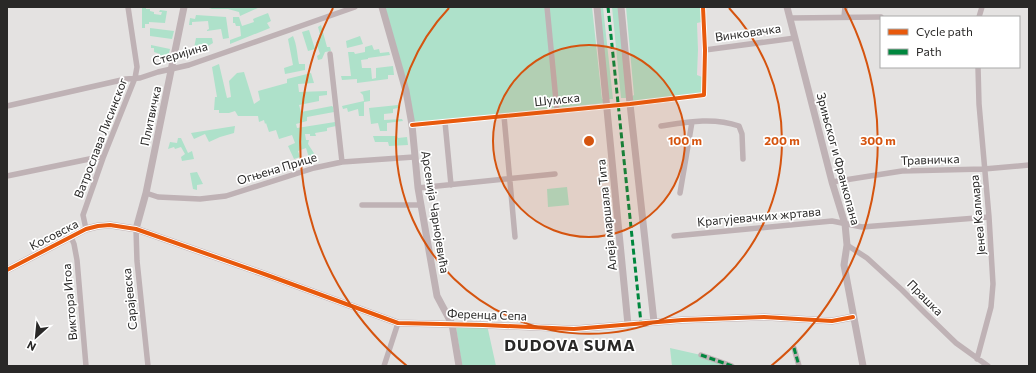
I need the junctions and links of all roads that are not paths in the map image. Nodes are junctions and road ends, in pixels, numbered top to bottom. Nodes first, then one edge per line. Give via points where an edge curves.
1 (128, 7) edge
2 (184, 7) edge
3 (355, 7) edge
4 (382, 7) edge
5 (547, 7) edge
6 (597, 7) edge
7 (621, 7) edge
8 (703, 7) edge
9 (787, 7) edge
10 (845, 7) edge
11 (844, 17) junction
12 (880, 17) edge
13 (790, 18) junction
14 (795, 38) junction
15 (705, 50) junction
16 (330, 54) dead end
17 (978, 68) edge
18 (172, 69) junction
19 (135, 78) junction
20 (630, 104) junction
21 (607, 105) junction
22 (7, 106) edge
23 (557, 110) junction
24 (504, 116) junction
25 (445, 122) junction
26 (692, 122) junction
27 (412, 125) junction
28 (661, 126) dead end
29 (414, 157) junction
30 (102, 158) junction
31 (743, 159) dead end
32 (342, 162) junction
33 (1029, 165) edge
34 (984, 169) junction
35 (555, 174) dead end
36 (7, 176) edge
37 (510, 179) junction
38 (832, 182) junction
39 (451, 185) junction
40 (418, 188) junction
41 (146, 193) junction
42 (680, 193) dead end
43 (362, 205) dead end
44 (421, 205) junction
45 (990, 217) junction
46 (845, 224) junction
47 (86, 229) junction
48 (136, 229) junction
49 (71, 236) junction
50 (674, 236) dead end
51 (515, 237) dead end
52 (847, 245) junction
53 (7, 270) edge
54 (853, 317) junction
55 (654, 322) junction
56 (398, 323) junction
57 (452, 324) junction
58 (628, 325) junction
59 (794, 348) dead end
60 (701, 355) dead end
61 (977, 359) junction
62 (86, 366) edge
63 (148, 366) edge
64 (384, 366) edge
65 (459, 366) edge
66 (732, 366) edge
67 (799, 366) edge
68 (863, 366) edge
69 (988, 366) edge

1 - 19 street, Ватрослава Лисинског via 137,67
2 - 18 street, Плитвичка
3 - 18 street, Стеријина
4 - 27 street, Арсенија Чарнојевића via 406,91
5 - 23 street
6 - 21 street, Алеја маршала Тита
7 - 20 street
8 - 15 street
9 - 13 street, Зрињског и Франкопана
10 - 11 street
11 - 12 street
11 - 13 street
13 - 14 street, Зрињског и Франкопана
14 - 15 street, Винковачка
14 - 38 street, Зрињског и Франкопана
15 - 20 street, Шумска via 704,95
16 - 32 street
17 - 34 street, Јенеа Калмара
18 - 19 street, Стеријина
18 - 41 street, Плитвичка
19 - 22 street, Стеријина
19 - 30 street, Ватрослава Лисинског
20 - 21 street, Шумска
20 - 55 street
21 - 23 street, Шумска
21 - 58 street, Алеја маршала Тита
23 - 24 street, Шумска
24 - 25 street, Шумска
24 - 37 street
25 - 27 street, Шумска
25 - 39 street
26 - 28 street
26 - 31 street via 714,120 739,126 742,134
26 - 42 street
27 - 29 street, Арсенија Чарнојевића
29 - 32 street, Огњена Прице
29 - 40 street, Арсенија Чарнојевића
30 - 36 street via 99,156
30 - 47 street, Ватрослава Лисинског via 83,215
32 - 41 street, Огњена Прице via 314,168 226,196 200,199
33 - 34 street, Травничка
34 - 38 street, Травничка via 902,171
34 - 45 street, Јенеа Калмара
35 - 37 street
37 - 39 street
37 - 51 street
38 - 46 street, Зрињског и Франкопана
39 - 40 street
40 - 44 street, Арсенија Чарнојевића
41 - 48 street, Плитвичка
43 - 44 street
44 - 57 street, Арсенија Чарнојевића via 437,296
45 - 46 street, Крагујевачких жртава via 862,227
45 - 61 street, Јенеа Калмара via 993,284 991,306
46 - 50 street, Крагујевачких жртава via 832,221
46 - 52 street, Зрињског и Франкопана
47 - 48 street, Косовска via 110,225
47 - 49 street, Косовска
48 - 56 street, Ференца Сепа
48 - 63 street, Сарајевска
49 - 53 street, Косовска
49 - 62 street, Виктора Игоа via 77,260
52 - 54 street, Зрињског и Франкопана via 844,265
52 - 61 street, Прашка via 873,264 956,343
54 - 55 street, Ференца Сепа via 832,321 764,317
54 - 68 street, Зрињског и Франкопана
55 - 58 street, Ференца Сепа
56 - 57 street, Ференца Сепа
56 - 64 street
57 - 58 street, Ференца Сепа via 574,329
57 - 65 street, Арсенија Чарнојевића
59 - 67 street
60 - 66 street
61 - 69 street, Прашка

